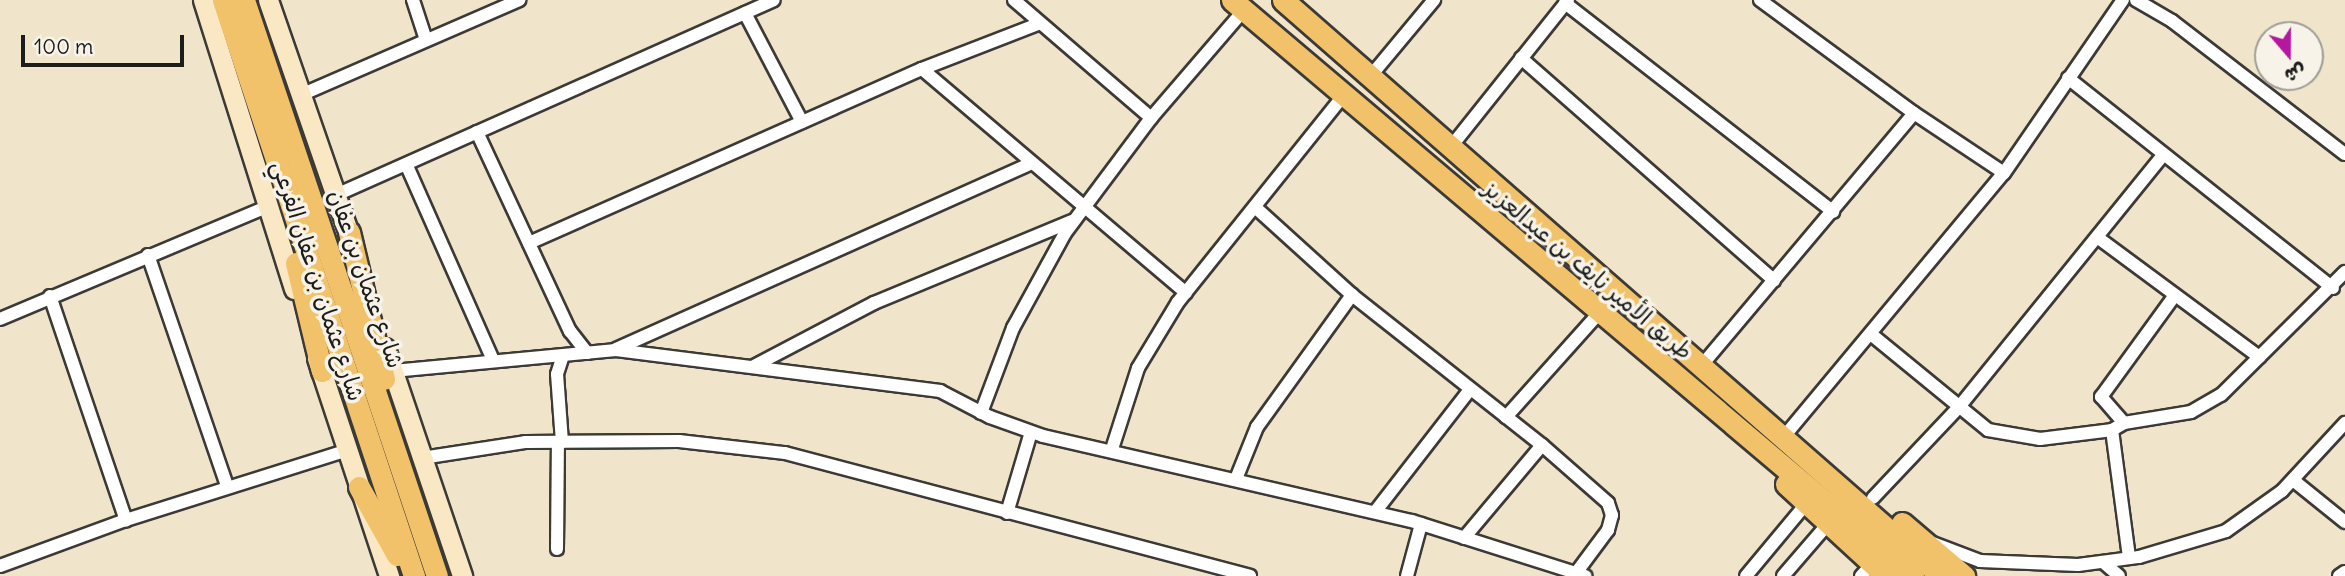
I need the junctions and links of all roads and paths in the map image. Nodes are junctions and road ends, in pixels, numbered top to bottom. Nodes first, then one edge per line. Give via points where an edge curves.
1 (202, 0) edge
2 (223, 0) edge
3 (244, 0) edge
4 (268, 0) edge
5 (413, 0) edge
6 (519, 0) edge
7 (774, 0) edge
8 (1014, 0) edge
9 (1283, 0) edge
10 (1434, 0) edge
11 (1760, 0) edge
12 (1782, 0) edge
13 (2123, 0) edge
14 (2136, 0) edge
15 (1567, 2) edge
16 (1238, 5) edge
17 (1774, 11) junction
18 (746, 13) junction
19 (1038, 24) junction
20 (426, 40) junction
21 (1521, 58) junction
22 (922, 69) junction
23 (1368, 78) junction
24 (2068, 78) junction
25 (303, 94) junction
26 (1344, 95) junction
27 (260, 111) junction
28 (1914, 113) junction
29 (1151, 118) junction
30 (802, 122) junction
31 (477, 132) junction
32 (1450, 148) junction
33 (2345, 154) edge
34 (2162, 156) junction
35 (1031, 163) junction
36 (407, 166) junction
37 (2004, 173) junction
38 (336, 195) junction
39 (266, 206) junction
40 (1255, 206) junction
41 (1833, 212) junction
42 (1079, 214) junction
43 (349, 232) junction
44 (2097, 237) junction
45 (529, 243) junction
46 (148, 255) junction
47 (2345, 272) edge
48 (1774, 279) junction
49 (2333, 288) junction
50 (1186, 293) junction
51 (1352, 295) junction
52 (2175, 295) junction
53 (50, 296) junction
54 (1599, 313) junction
55 (0, 319) edge
56 (1872, 335) junction
57 (616, 350) junction
58 (587, 353) junction
59 (563, 356) junction
60 (2259, 357) junction
61 (493, 360) junction
62 (1702, 365) junction
63 (752, 367) junction
64 (321, 371) junction
65 (393, 371) junction
66 (1469, 391) junction
67 (1959, 407) junction
68 (981, 413) junction
69 (1506, 417) junction
70 (1721, 417) junction
71 (2124, 422) junction
72 (2345, 423) edge
73 (2112, 430) junction
74 (1031, 432) junction
75 (1782, 439) junction
76 (560, 442) junction
77 (1542, 445) junction
78 (1112, 449) junction
79 (348, 450) junction
80 (1800, 453) junction
81 (422, 458) junction
82 (1236, 479) junction
83 (2293, 480) junction
84 (227, 486) junction
85 (359, 487) junction
86 (1873, 498) junction
87 (1806, 504) junction
88 (1375, 512) junction
89 (1007, 513) junction
90 (418, 517) junction
91 (125, 520) junction
92 (2345, 522) edge
93 (1421, 524) junction
94 (1827, 525) junction
95 (1464, 538) junction
96 (1920, 538) junction
97 (557, 549) dead end
98 (2129, 558) junction
99 (2103, 562) junction
100 (0, 566) edge
101 (1873, 572) edge
102 (2345, 572) edge
103 (1581, 575) edge
104 (388, 576) edge
105 (408, 576) edge
106 (414, 576) edge
107 (437, 576) edge
108 (462, 576) edge
109 (1250, 576) edge
110 (1407, 576) edge
111 (1746, 576) edge
112 (1783, 576) edge
113 (1913, 576) edge
114 (1941, 576) edge
115 (1964, 576) edge
116 (2119, 576) edge
117 (2339, 576) edge

1 - 39 main road, شارع عثمان بن عفان الفرعي
2 - 27 main road
3 - 90 main road, شارع عثمان بن عفان
4 - 25 main road, شارع عثمان بن عفان الفرعي
5 - 20 street
6 - 20 street
7 - 18 street
8 - 19 street
9 - 23 main road, طريق الأمير نايف بن عبدالعزيز
10 - 23 street
11 - 17 street
12 - 17 street
13 - 24 street
14 - 33 street via 2172,22
15 - 21 street
15 - 41 street
16 - 26 main road, طريق الأمير نايف بن عبدالعزيز
16 - 29 street
17 - 28 street
18 - 30 street
18 - 31 street
19 - 22 street
19 - 29 street
20 - 25 street
21 - 32 street
21 - 48 street
22 - 30 street
22 - 35 street
23 - 32 main road, طريق الأمير نايف بن عبدالعزيز
24 - 34 street
24 - 37 street
25 - 38 main road, شارع عثمان بن عفان الفرعي
26 - 40 street
26 - 54 main road, طريق الأمير نايف بن عبدالعزيز
27 - 64 main road
27 - 106 main road
28 - 37 street
28 - 41 street
29 - 42 street
30 - 45 street
31 - 36 street
31 - 45 street
32 - 62 main road, طريق الأمير نايف بن عبدالعزيز
34 - 44 street
34 - 49 street
35 - 42 street
35 - 57 street
36 - 38 street
36 - 61 street
37 - 56 street
38 - 43 main road, شارع عثمان بن عفان الفرعي
39 - 46 street
39 - 64 main road, شارع عثمان بن عفان الفرعي
40 - 50 street
40 - 51 street
41 - 48 street
42 - 50 street
42 - 63 street via 874,303
42 - 68 street via 1013,328
43 - 65 main road, شارع عثمان بن عفان الفرعي
43 - 90 main road
44 - 52 street
44 - 67 street
45 - 58 street via 570,331
46 - 53 street
46 - 84 street
47 - 49 street
48 - 62 street
49 - 60 street
50 - 78 street via 1138,368
51 - 66 street
51 - 82 street via 1257,426
52 - 60 street
52 - 71 street via 2101,397
53 - 55 street
53 - 91 street
54 - 69 street
54 - 70 main road, طريق الأمير نايف بن عبدالعزيز
56 - 67 street
56 - 75 street
57 - 58 street
57 - 63 street
58 - 59 street
59 - 61 street
59 - 76 street via 557,374
60 - 71 street via 2221,395 2191,412
61 - 65 street
62 - 75 main road, طريق الأمير نايف بن عبدالعزيز
63 - 68 street via 940,391
64 - 79 main road, شارع عثمان بن عفان الفرعي
65 - 81 main road, شارع عثمان بن عفان الفرعي
66 - 69 street
66 - 88 street
67 - 73 street via 1988,430 2040,439
67 - 86 street
68 - 74 street
69 - 77 street
70 - 87 main road
70 - 113 main road, طريق الأمير نايف بن عبدالعزيز
71 - 73 street
72 - 83 street
73 - 98 street
74 - 78 street
74 - 89 street
75 - 80 main road, طريق الأمير نايف بن عبدالعزيز
76 - 81 street via 525,442
76 - 89 street via 679,441 785,453
76 - 97 street
77 - 95 street
77 - 103 street via 1608,503 1612,514 1608,530
78 - 82 street
79 - 84 street
79 - 85 main road, شارع عثمان بن عفان الفرعي
80 - 86 main road
80 - 114 main road, طريق الأمير نايف بن عبدالعزيز
81 - 108 main road, شارع عثمان بن عفان الفرعي
82 - 88 street
83 - 92 street
83 - 98 street via 2226,531
84 - 91 street
85 - 104 main road, شارع عثمان بن عفان الفرعي
85 - 105 main road
86 - 96 main road
87 - 94 main road
87 - 111 street
88 - 93 street
89 - 109 street
90 - 107 main road, شارع عثمان بن عفان
91 - 100 street
93 - 95 street
93 - 110 street
94 - 101 main road
94 - 112 street
95 - 103 street
96 - 99 street via 1980,561
96 - 115 main road
98 - 99 street
99 - 116 street
102 - 117 street

